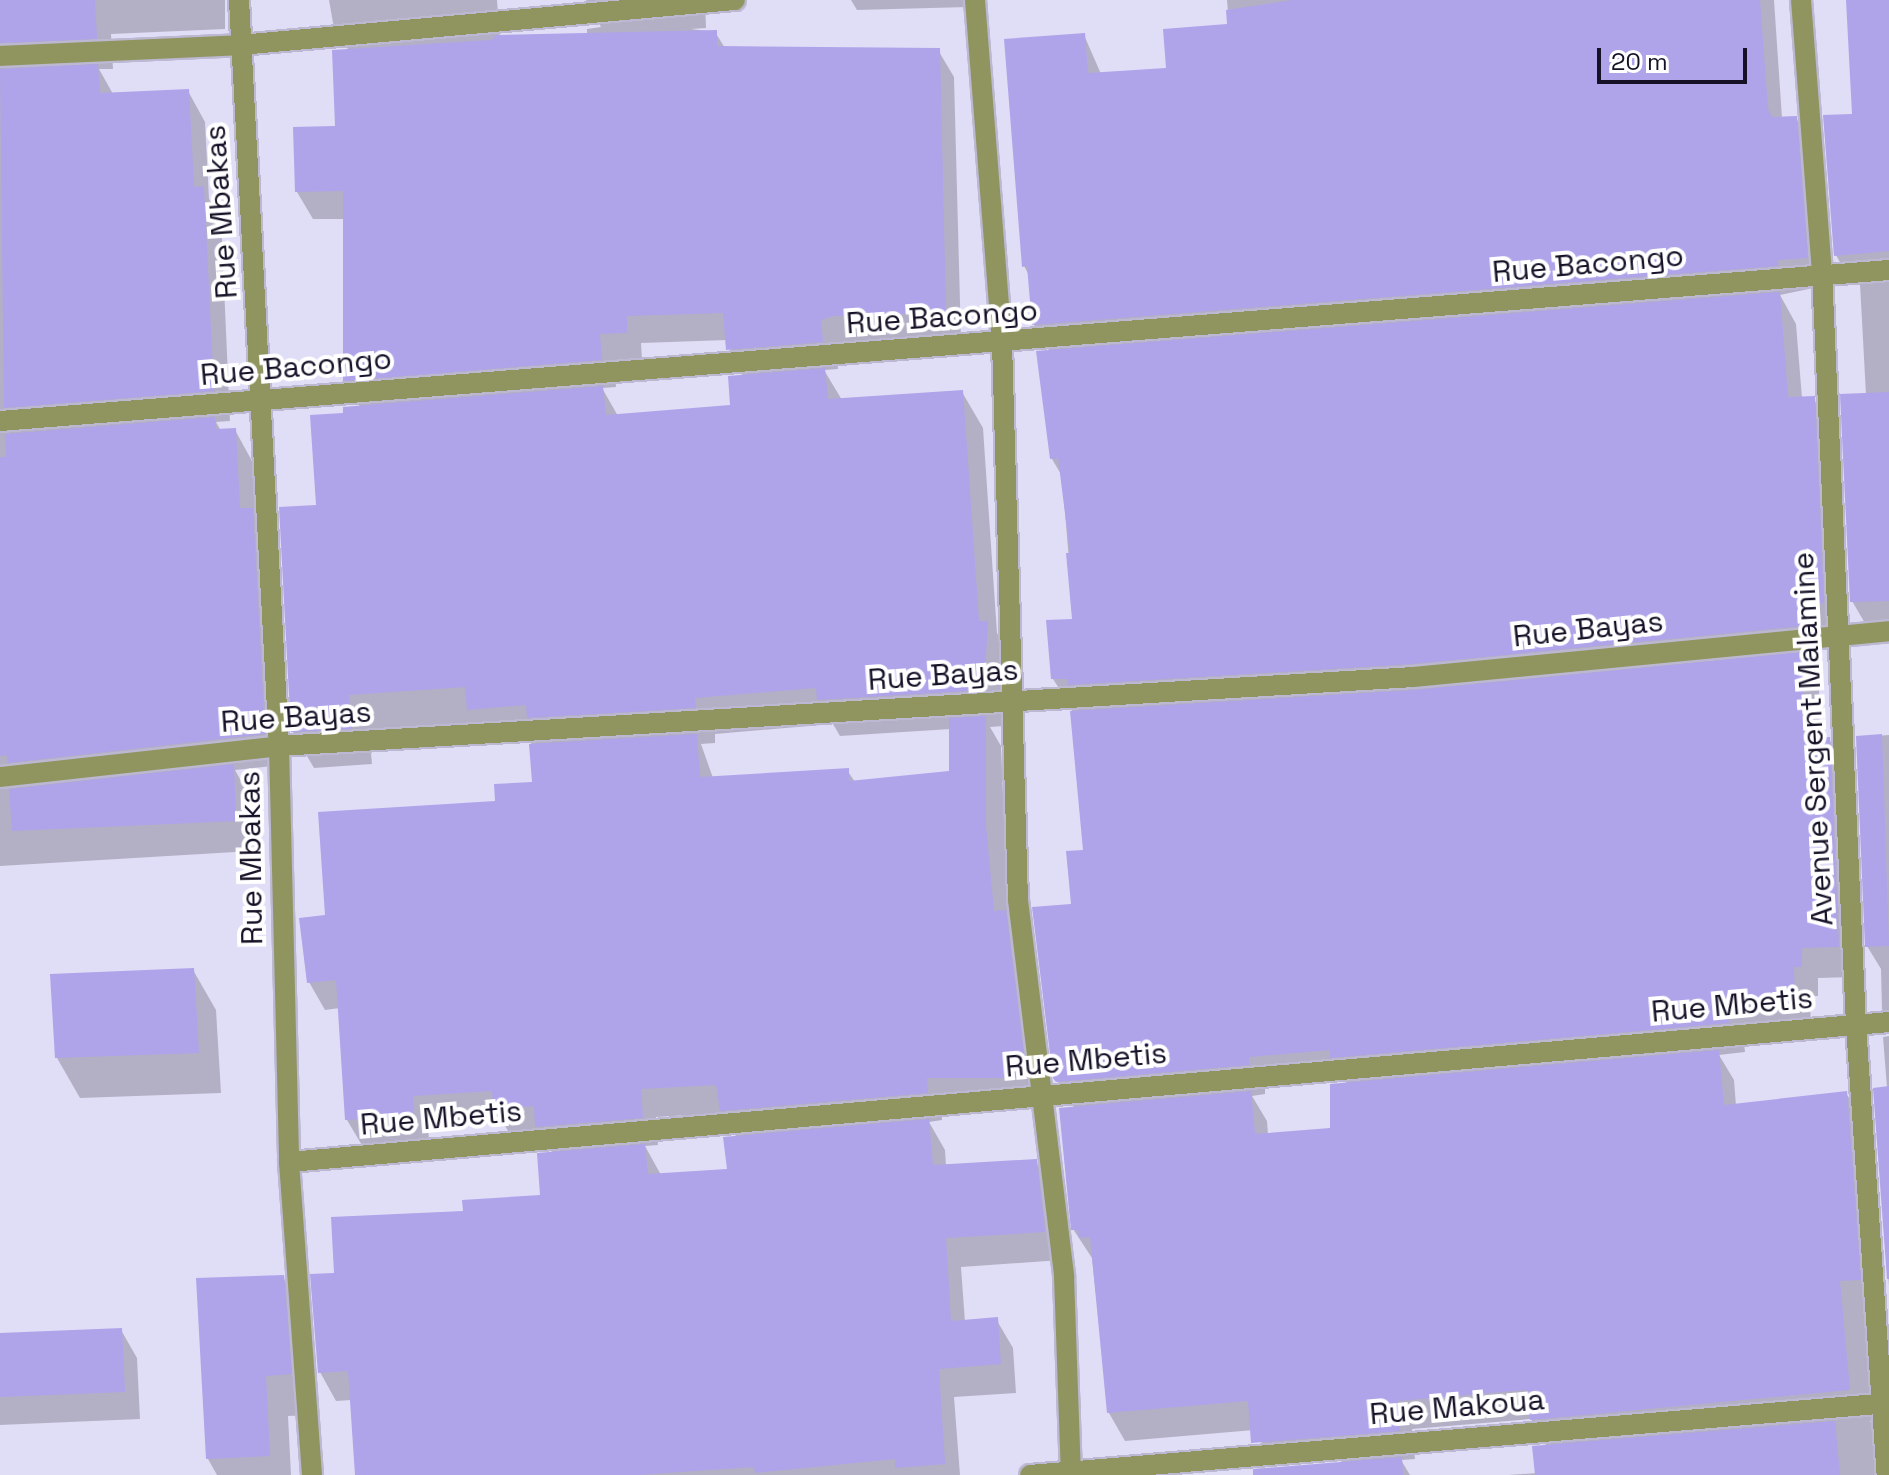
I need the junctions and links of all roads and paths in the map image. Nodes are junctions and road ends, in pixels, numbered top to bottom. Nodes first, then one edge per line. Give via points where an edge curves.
1 (239, 0) edge
2 (735, 0) edge
3 (975, 0) edge
4 (1801, 0) edge
5 (240, 45) junction
6 (0, 56) edge
7 (1889, 270) edge
8 (1822, 273) junction
9 (1002, 342) junction
10 (264, 400) junction
11 (0, 421) edge
12 (1889, 631) edge
13 (1838, 633) junction
14 (1011, 701) junction
15 (279, 746) junction
16 (0, 777) edge
17 (1889, 1022) edge
18 (1856, 1025) junction
19 (1043, 1093) junction
20 (289, 1162) junction
21 (1885, 1403) edge
22 (1071, 1472) edge
23 (312, 1475) edge
24 (1030, 1475) edge
25 (1887, 1475) edge

1 - 5 street, Rue Mbakas
2 - 5 street
3 - 9 street
4 - 8 street, Avenue Sergent Malamine
5 - 6 street
5 - 10 street, Rue Mbakas
7 - 8 street, Rue Bacongo
8 - 9 street, Rue Bacongo
8 - 13 street, Avenue Sergent Malamine
9 - 10 street, Rue Bacongo
9 - 14 street
10 - 11 street, Rue Bacongo
10 - 15 street, Rue Mbakas
12 - 13 street, Rue Bayas
13 - 14 street, Rue Bayas via 1413,677
13 - 18 street, Avenue Sergent Malamine
14 - 15 street, Rue Bayas
14 - 19 street via 1018,900
15 - 16 street, Rue Bayas
15 - 20 street, Rue Mbakas
17 - 18 street, Rue Mbetis
18 - 19 street, Rue Mbetis
18 - 21 street, Avenue Sergent Malamine
19 - 20 street, Rue Mbetis
19 - 22 street via 1064,1276
20 - 23 street, Rue Mbakas
21 - 22 street, Rue Makoua
21 - 25 street, Avenue Sergent Malamine
22 - 24 street, Rue Makoua

